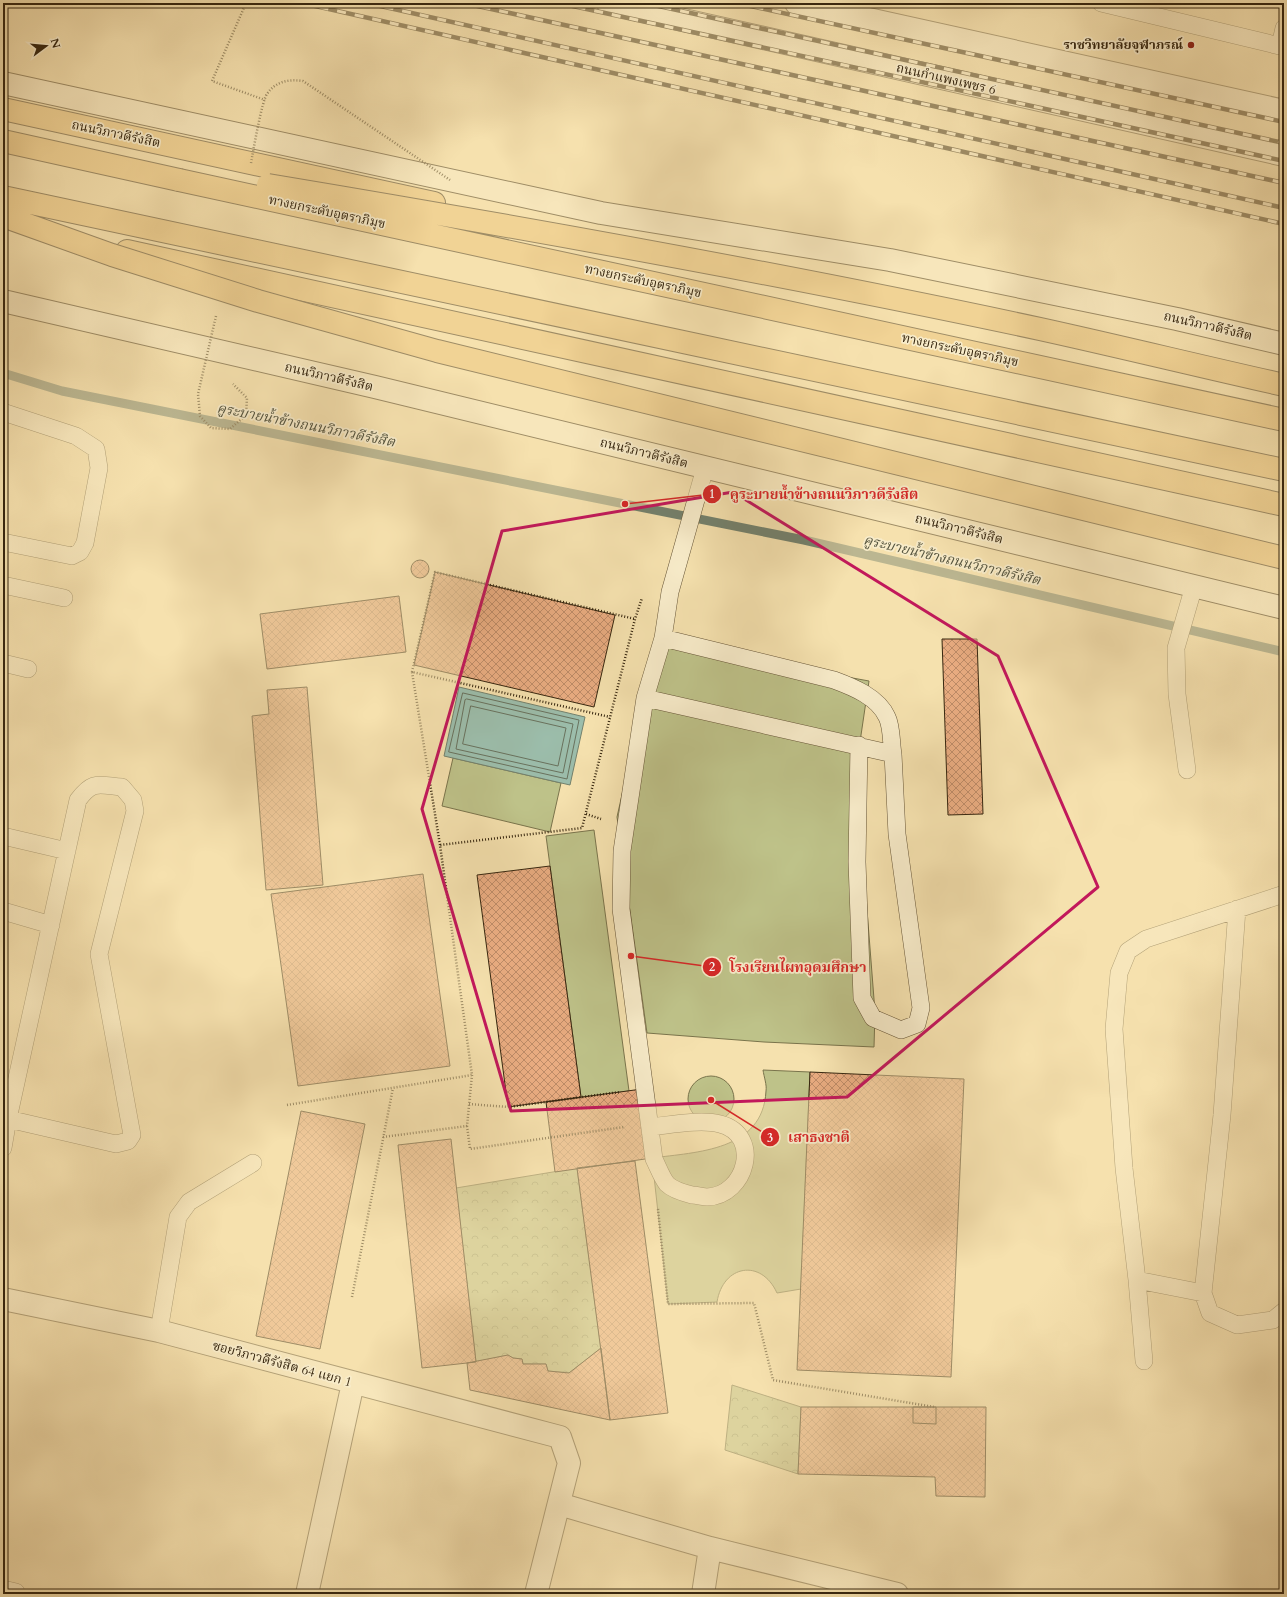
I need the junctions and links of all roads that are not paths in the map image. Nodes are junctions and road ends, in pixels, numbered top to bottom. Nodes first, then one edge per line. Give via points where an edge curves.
1 (608, 3) edge
2 (796, 3) edge
3 (1101, 3) edge
4 (1284, 28) edge
5 (1282, 47) edge
6 (3, 84) edge
7 (3, 109) edge
8 (1284, 111) edge
9 (3, 141) edge
10 (1284, 155) edge
11 (178, 180) junction
12 (3, 197) edge
13 (3, 216) edge
14 (3, 224) edge
15 (3, 301) edge
16 (1284, 344) edge
17 (1284, 385) edge
18 (1284, 390) edge
19 (3, 412) edge
20 (1284, 420) edge
21 (705, 468) junction
22 (1284, 470) edge
23 (1284, 505) edge
24 (3, 542) edge
25 (1284, 558) edge
26 (3, 585) edge
27 (1194, 586) junction
28 (64, 598) dead end
29 (1284, 608) edge
30 (663, 638) junction
31 (3, 663) edge
32 (28, 669) dead end
33 (645, 698) junction
34 (859, 745) junction
35 (893, 754) junction
36 (1187, 770) dead end
37 (3, 836) edge
38 (67, 851) junction
39 (1284, 894) edge
40 (1237, 909) junction
41 (3, 912) edge
42 (51, 925) junction
43 (6, 1119) edge
44 (650, 1127) junction
45 (3, 1148) edge
46 (253, 1163) dead end
47 (1137, 1280) junction
48 (1203, 1293) junction
49 (3, 1299) edge
50 (1284, 1311) edge
51 (159, 1331) junction
52 (1144, 1361) dead end
53 (353, 1383) junction
54 (559, 1504) junction
55 (710, 1548) junction
56 (887, 1593) edge
57 (306, 1594) edge
58 (536, 1594) edge
59 (703, 1594) edge

1 - 10 main road, ถนนกำแพงเพชร 6
2 - 8 main road
3 - 5 lane
4 - 5 lane
6 - 16 main road, ถนนวิภาวดีรังสิต via 601,213 890,260 1177,319
7 - 18 highway, ถนนวิภาวดีรังสิต
9 - 11 highway, ทางยกระดับอุตราภิมุข
11 - 17 highway, bridge via 256,184 506,225 748,270 1040,329
11 - 20 highway, ทางยกระดับอุตราภิมุข, bridge
12 - 22 highway, bridge
13 - 25 highway, bridge via 112,255 258,301 430,349
14 - 23 highway
15 - 21 main road, ถนนวิภาวดีรังสิต via 375,387
19 - 24 lane via 76,436 96,449 99,468 80,552 72,556
21 - 27 main road, ถนนวิภาวดีรังสิต
21 - 30 lane via 670,592
26 - 28 lane
27 - 29 main road, ถนนวิภาวดีรังสิต
27 - 36 lane via 1176,648 1177,694
30 - 33 lane
30 - 35 lane via 834,680 856,688 877,702 887,717
31 - 32 lane
33 - 34 lane
33 - 44 lane via 622,851 621,909
34 - 35 lane
34 - 35 lane via 857,862 862,998 873,1018 901,1030 917,1024 921,1008 897,834
37 - 38 lane
38 - 42 lane
38 - 43 lane via 78,800 87,788 97,784 122,787 133,800 135,811 99,954 132,1135 128,1141 116,1144
39 - 40 lane
40 - 47 lane via 1146,939 1128,951 1119,973 1114,1029 1124,1168
40 - 48 lane via 1222,1115
41 - 42 lane
42 - 43 lane
43 - 45 lane
44 - 44 lane via 654,1159 668,1184 684,1193 708,1197 727,1191 740,1178 746,1160 744,1142 733,1129 707,1123
46 - 51 lane via 189,1202 178,1217
47 - 48 lane
47 - 52 lane
48 - 50 lane via 1210,1313 1237,1325 1273,1320
49 - 51 main road, ซอยวิภาวดีรังสิต 64 แยก 1
51 - 53 main road, ซอยวิภาวดีรังสิต 64 แยก 1
53 - 54 main road, ซอยวิภาวดีรังสิต 64 แยก 1 via 560,1437 569,1462
53 - 57 main road
54 - 55 main road
54 - 58 main road
55 - 56 main road
55 - 59 main road

